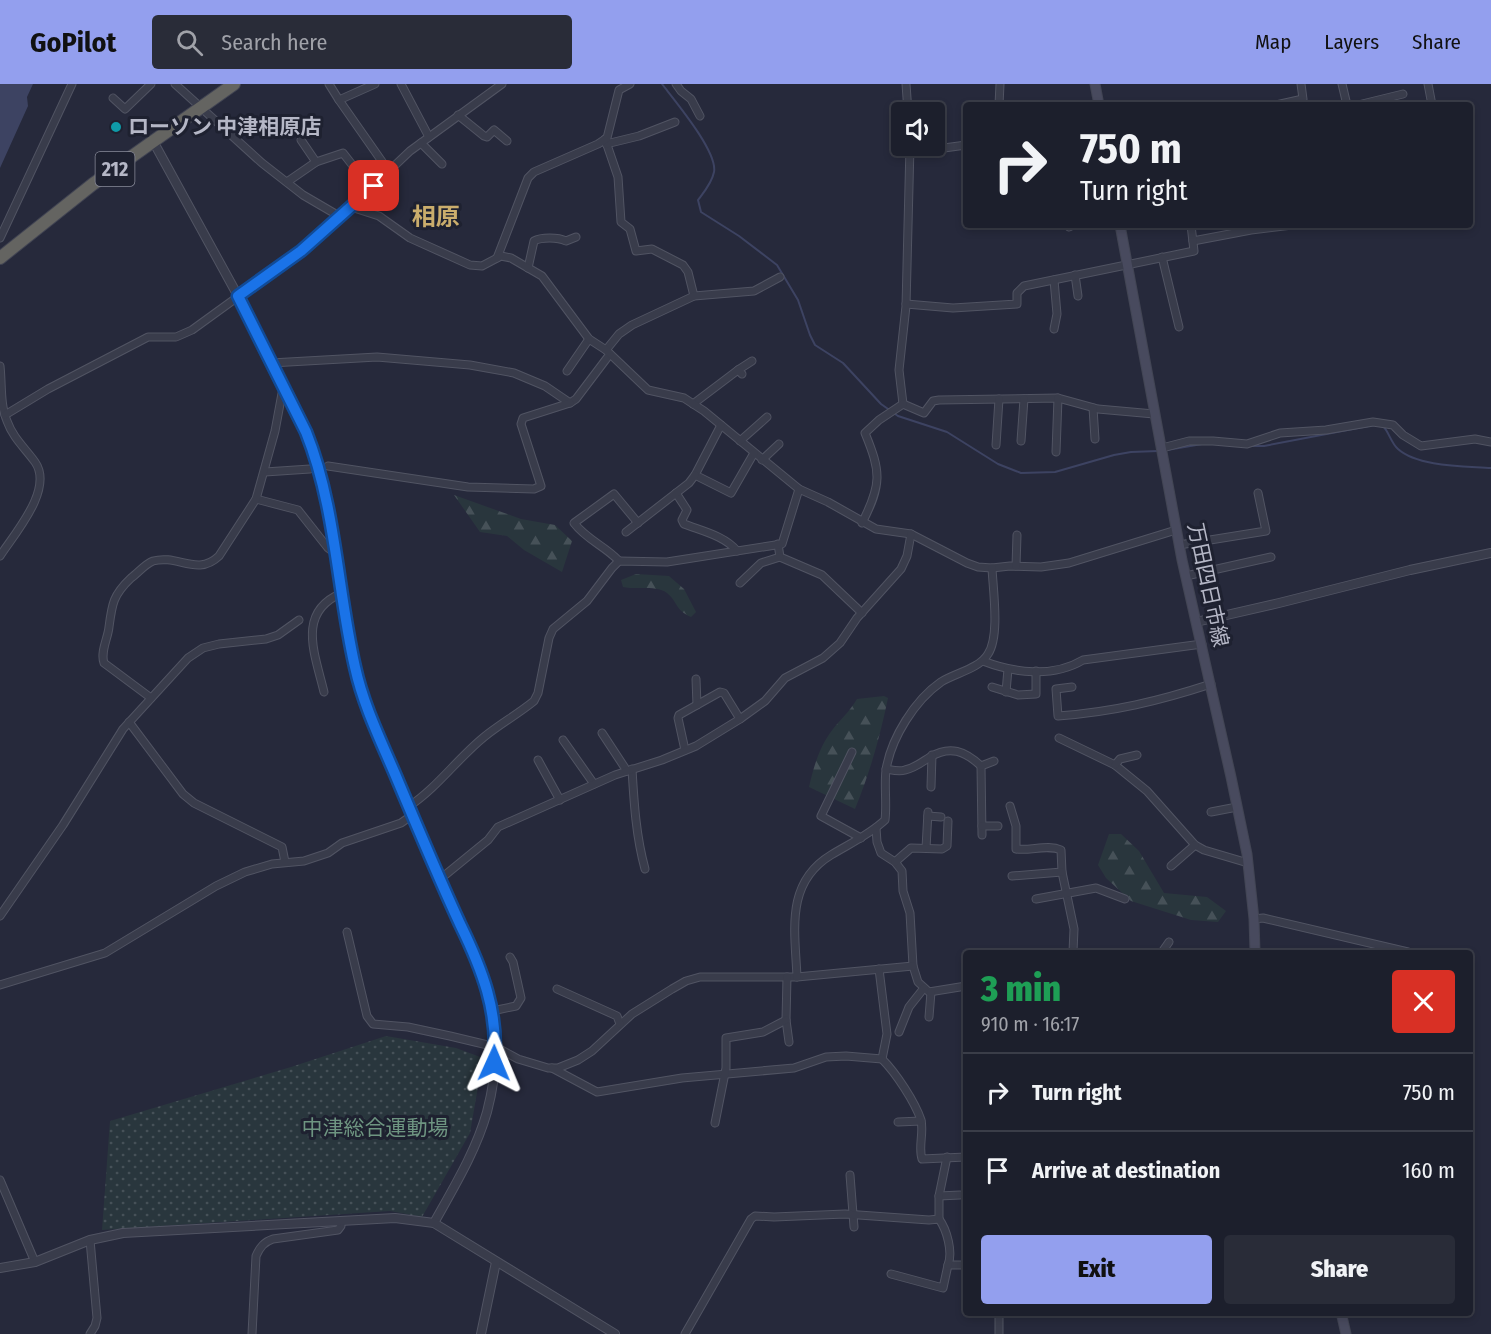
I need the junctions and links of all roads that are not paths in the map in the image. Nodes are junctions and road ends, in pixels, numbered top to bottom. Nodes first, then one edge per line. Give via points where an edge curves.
1 (72, 84) edge
2 (151, 84) edge
3 (175, 84) edge
4 (234, 84) edge
5 (329, 84) edge
6 (375, 84) edge
7 (401, 84) edge
8 (502, 84) edge
9 (630, 84) edge
10 (676, 84) edge
11 (906, 84) edge
12 (1000, 84) edge
13 (1095, 84) edge
14 (1301, 84) edge
15 (1342, 84) edge
16 (1428, 84) edge
17 (1403, 94) dead end
18 (113, 98) dead end
19 (339, 100) junction
20 (907, 102) edge
21 (999, 102) edge
22 (1098, 102) edge
23 (1290, 102) edge
24 (1346, 102) edge
25 (1370, 102) edge
26 (1431, 102) edge
27 (201, 108) junction
28 (458, 115) junction
29 (700, 116) dead end
30 (675, 123) dead end
31 (429, 137) junction
32 (301, 140) dead end
33 (153, 141) junction
34 (507, 141) dead end
35 (606, 141) junction
36 (421, 143) junction
37 (963, 145) edge
38 (945, 148) edge
39 (910, 156) edge
40 (316, 162) junction
41 (442, 164) dead end
42 (388, 170) junction
43 (287, 182) junction
44 (371, 189) junction
45 (351, 207) junction
46 (339, 216) junction
47 (1121, 228) edge
48 (1191, 228) edge
49 (1251, 228) edge
50 (576, 237) dead end
51 (0, 238) edge
52 (1193, 242) junction
53 (1162, 257) junction
54 (0, 258) edge
55 (497, 258) junction
56 (1128, 264) junction
57 (528, 268) junction
58 (1075, 275) junction
59 (780, 277) dead end
60 (1054, 279) junction
61 (238, 296) junction
62 (694, 296) junction
63 (1078, 296) dead end
64 (906, 304) junction
65 (1179, 327) dead end
66 (1054, 329) dead end
67 (589, 339) junction
68 (608, 352) junction
69 (752, 361) dead end
70 (271, 363) junction
71 (0, 366) edge
72 (567, 371) dead end
73 (283, 388) junction
74 (999, 399) junction
75 (1024, 399) junction
76 (1058, 399) junction
77 (570, 404) junction
78 (693, 404) junction
79 (903, 404) junction
80 (1093, 408) junction
81 (1154, 414) junction
82 (5, 415) junction
83 (767, 417) dead end
84 (721, 425) junction
85 (1491, 435) edge
86 (1095, 439) dead end
87 (1475, 439) junction
88 (740, 441) junction
89 (1021, 441) dead end
90 (1491, 442) edge
91 (779, 444) dead end
92 (996, 445) dead end
93 (1162, 448) junction
94 (1056, 452) dead end
95 (754, 453) junction
96 (762, 460) junction
97 (328, 466) dead end
98 (310, 469) dead end
99 (265, 472) junction
100 (695, 475) junction
101 (799, 489) junction
102 (676, 493) junction
103 (1258, 493) dead end
104 (256, 499) junction
105 (862, 522) junction
106 (638, 523) junction
107 (1176, 530) junction
108 (626, 532) dead end
109 (911, 534) junction
110 (1017, 535) dead end
111 (778, 544) junction
112 (1179, 544) junction
113 (737, 550) junction
114 (1491, 553) edge
115 (336, 554) junction
116 (0, 555) edge
117 (780, 557) junction
118 (1271, 557) dead end
119 (620, 561) junction
120 (1016, 566) junction
121 (992, 568) junction
122 (1186, 576) junction
123 (740, 583) dead end
124 (342, 593) junction
125 (862, 613) junction
126 (299, 620) dead end
127 (1196, 622) junction
128 (1202, 644) junction
129 (983, 661) junction
130 (1008, 669) junction
131 (1036, 671) junction
132 (696, 679) dead end
133 (1211, 684) junction
134 (993, 687) dead end
135 (1072, 687) dead end
136 (324, 692) dead end
137 (1006, 692) junction
138 (152, 698) junction
139 (697, 705) junction
140 (740, 719) junction
141 (129, 722) junction
142 (602, 734) dead end
143 (1059, 738) dead end
144 (563, 740) dead end
145 (685, 750) junction
146 (852, 752) dead end
147 (932, 755) junction
148 (1137, 756) dead end
149 (538, 760) dead end
150 (994, 762) dead end
151 (1115, 765) junction
152 (981, 766) junction
153 (886, 769) junction
154 (629, 770) junction
155 (594, 784) junction
156 (931, 787) dead end
157 (560, 800) junction
158 (1010, 806) dead end
159 (408, 807) junction
160 (1237, 807) junction
161 (1211, 812) dead end
162 (411, 816) junction
163 (941, 817) dead end
164 (948, 821) dead end
165 (982, 826) junction
166 (998, 826) dead end
167 (876, 828) junction
168 (982, 835) dead end
169 (861, 838) junction
170 (1195, 844) junction
171 (926, 848) junction
172 (285, 862) junction
173 (896, 862) junction
174 (1248, 863) junction
175 (1171, 866) dead end
176 (645, 868) dead end
177 (1062, 872) junction
178 (1012, 876) dead end
179 (439, 880) junction
180 (1068, 893) junction
181 (1036, 898) dead end
182 (1125, 899) dead end
183 (0, 916) edge
184 (1254, 919) junction
185 (347, 932) dead end
186 (1169, 942) dead end
187 (1073, 950) edge
188 (1163, 950) edge
189 (1255, 950) edge
190 (1399, 950) edge
191 (510, 957) dead end
192 (913, 966) junction
193 (879, 969) junction
194 (787, 977) junction
195 (797, 977) junction
196 (0, 985) edge
197 (963, 987) edge
198 (924, 988) junction
199 (557, 989) dead end
200 (931, 992) junction
201 (492, 1011) junction
202 (928, 1017) dead end
203 (786, 1020) junction
204 (620, 1024) junction
205 (898, 1032) dead end
206 (789, 1042) dead end
207 (496, 1047) junction
208 (882, 1059) junction
209 (552, 1068) junction
210 (725, 1075) junction
211 (921, 1121) junction
212 (898, 1122) dead end
213 (715, 1123) dead end
214 (947, 1157) junction
215 (963, 1157) edge
216 (850, 1175) dead end
217 (0, 1180) edge
218 (960, 1195) dead end
219 (939, 1196) junction
220 (854, 1215) junction
221 (939, 1219) junction
222 (341, 1221) junction
223 (434, 1223) junction
224 (854, 1227) dead end
225 (90, 1240) junction
226 (35, 1262) junction
227 (496, 1262) junction
228 (948, 1265) junction
229 (963, 1265) edge
230 (0, 1268) edge
231 (891, 1274) dead end
232 (999, 1316) edge
233 (1342, 1316) edge
234 (97, 1318) junction
235 (90, 1334) edge
236 (97, 1334) edge
237 (252, 1334) edge
238 (481, 1334) edge
239 (615, 1334) edge
240 (685, 1334) edge
241 (999, 1334) edge
242 (1346, 1334) edge

1 - 51 street
2 - 18 street via 125,109
3 - 27 street
4 - 27 highway, 212
5 - 19 street
6 - 19 street
7 - 31 street
8 - 28 street
9 - 35 street via 620,90
10 - 29 street
11 - 20 street
12 - 21 street
13 - 22 main road
14 - 23 street via 1303,99
15 - 24 street
16 - 26 street
17 - 25 street
19 - 42 street
27 - 33 highway, 212
27 - 43 street
28 - 31 street
28 - 34 street via 484,136 494,130
30 - 35 street via 639,136
31 - 36 street
32 - 40 street
33 - 54 highway, 212
33 - 61 street
35 - 55 street via 528,178
35 - 62 street via 618,177 621,222 630,230 636,251 652,249 683,266
36 - 41 street
36 - 42 street
37 - 38 street
39 - 64 street
40 - 43 street
40 - 44 street via 343,153
42 - 44 street
43 - 46 street
44 - 45 street
45 - 46 street
45 - 55 street via 379,216 410,238 470,265 482,266
46 - 61 street via 301,251
47 - 56 main road, 万田四日市線
48 - 52 street
49 - 52 street
50 - 57 street via 566,241 538,239
52 - 53 street via 1194,251
53 - 56 street
53 - 65 street
55 - 57 street via 511,258
56 - 58 street
56 - 81 main road, 万田四日市線
57 - 67 street via 542,276
58 - 60 street
58 - 63 street
59 - 62 street via 754,291
60 - 64 street via 1024,286 1017,293 1017,304 953,308
60 - 66 street via 1058,314
61 - 70 street
61 - 82 street via 192,330 176,338 148,337
62 - 68 street via 632,325 619,334
64 - 79 street via 899,370
67 - 68 street
67 - 72 street
68 - 77 street
68 - 78 street via 648,390 684,398
69 - 78 street
70 - 73 street
70 - 77 street via 377,357 470,364 514,373 545,386
71 - 82 street
73 - 99 street
73 - 115 street via 315,455
74 - 75 street
74 - 79 street via 933,401 924,413
74 - 92 street
75 - 76 street
75 - 89 street
76 - 80 street
76 - 94 street
77 - 97 street via 524,418 520,424 541,486 534,489 468,487
78 - 84 street
79 - 105 street via 865,433 878,473 873,502
80 - 81 street
80 - 86 street
81 - 93 main road, 万田四日市線
82 - 116 street via 15,438 36,463 41,483 27,516
83 - 88 street
84 - 88 street
84 - 100 street
85 - 87 street
87 - 90 street
87 - 93 street via 1421,446 1393,425 1373,422 1280,433 1247,444 1189,441
88 - 95 street
91 - 96 street
93 - 107 main road, 万田四日市線
95 - 96 street
95 - 100 street via 731,493
96 - 101 street
98 - 99 street
99 - 104 street
100 - 102 street
101 - 105 street
101 - 111 street via 782,544
102 - 106 street
102 - 113 street via 687,510 684,524 723,539
103 - 112 street via 1266,531
104 - 115 street via 298,510
104 - 138 street via 212,563 201,566 154,561 119,589 111,606 102,658
105 - 109 street via 876,530
106 - 108 street
106 - 119 street via 614,494 574,524
107 - 112 main road, 万田四日市線
107 - 120 street via 1069,563
109 - 121 street via 967,563
109 - 125 street via 901,569
110 - 120 street
111 - 113 street
111 - 117 street
112 - 122 main road, 万田四日市線
113 - 119 street via 667,562
114 - 127 street
115 - 124 street
117 - 123 street via 761,563
117 - 125 street via 822,575
118 - 122 street
119 - 159 street via 587,601 553,628 534,701 484,736
120 - 121 street
121 - 129 street via 993,643
122 - 127 main road, 万田四日市線
124 - 136 street via 324,604 314,621 312,638
124 - 159 street via 355,669
125 - 140 street via 840,643 823,658 785,678 765,701
126 - 138 street via 266,639 203,648 188,658
127 - 128 main road, 万田四日市線
128 - 131 street via 1083,660 1055,670
128 - 133 main road, 万田四日市線
129 - 130 street
129 - 153 street via 926,693 895,738
130 - 131 street
130 - 137 street
131 - 137 street via 1036,694
132 - 139 street
133 - 135 street via 1096,714 1058,716 1056,689
133 - 160 main road, 万田四日市線
134 - 137 street
138 - 141 street
139 - 140 street via 724,693
139 - 145 street via 678,718
140 - 145 street
141 - 172 street via 183,794 282,847
141 - 183 street
142 - 154 street
143 - 151 street
144 - 155 street
145 - 154 street
146 - 169 street via 821,816
147 - 152 street via 962,751
147 - 153 street via 903,771
147 - 156 street
148 - 151 street via 1120,759
149 - 157 street
150 - 152 street
151 - 170 street via 1147,791
152 - 165 street
153 - 167 street via 885,820
154 - 155 street
154 - 176 street
155 - 157 street
157 - 179 street via 498,827
158 - 177 street via 1016,826 1016,849 1061,850
159 - 162 street
160 - 161 street
160 - 174 main road, 万田四日市線
162 - 172 street via 342,843 327,853 304,861
162 - 179 street
163 - 171 street via 928,814
164 - 171 street via 948,846
165 - 166 street
165 - 168 street
167 - 169 street
167 - 173 street via 881,853
169 - 195 street via 828,857 799,890 795,913
170 - 174 street
170 - 175 street
171 - 173 street via 911,848
172 - 196 street via 260,866 216,886 105,953
173 - 192 street via 902,871 910,914
174 - 184 main road, 万田四日市線
177 - 178 street
177 - 180 street
179 - 201 street via 475,955
180 - 181 street
180 - 182 street via 1096,888
180 - 187 street
184 - 189 main road, 万田四日市線
184 - 190 street
185 - 207 street via 367,1016 373,1024 429,1031
186 - 188 street
191 - 201 street via 521,998 516,1006
192 - 193 street
192 - 198 street
193 - 195 street
193 - 208 street via 887,1034
194 - 195 street
194 - 203 street
194 - 204 street via 700,977 686,981
197 - 200 street
198 - 200 street
198 - 205 street via 909,1007
199 - 204 street via 617,1016
200 - 202 street
201 - 207 street
203 - 206 street
203 - 210 street via 763,1032 726,1038
204 - 209 street via 592,1051
207 - 209 street via 518,1059
207 - 223 street via 487,1112 466,1164
208 - 210 street via 826,1057 794,1068
208 - 211 street
209 - 210 street via 597,1092
210 - 213 street
211 - 212 street
211 - 214 street via 922,1159
214 - 215 street
214 - 219 street
216 - 220 street
217 - 226 street
218 - 219 street
219 - 221 street
220 - 221 street
220 - 224 street
220 - 240 street via 755,1216
221 - 228 street via 949,1246
222 - 223 street via 395,1218
222 - 225 street via 123,1233
222 - 237 street via 338,1230 273,1239 260,1248 256,1256
223 - 227 street
225 - 226 street
225 - 234 street
226 - 230 street
227 - 238 street
227 - 239 street
228 - 229 street
228 - 231 street via 943,1288
232 - 241 street
233 - 242 main road
234 - 235 street
234 - 236 street

